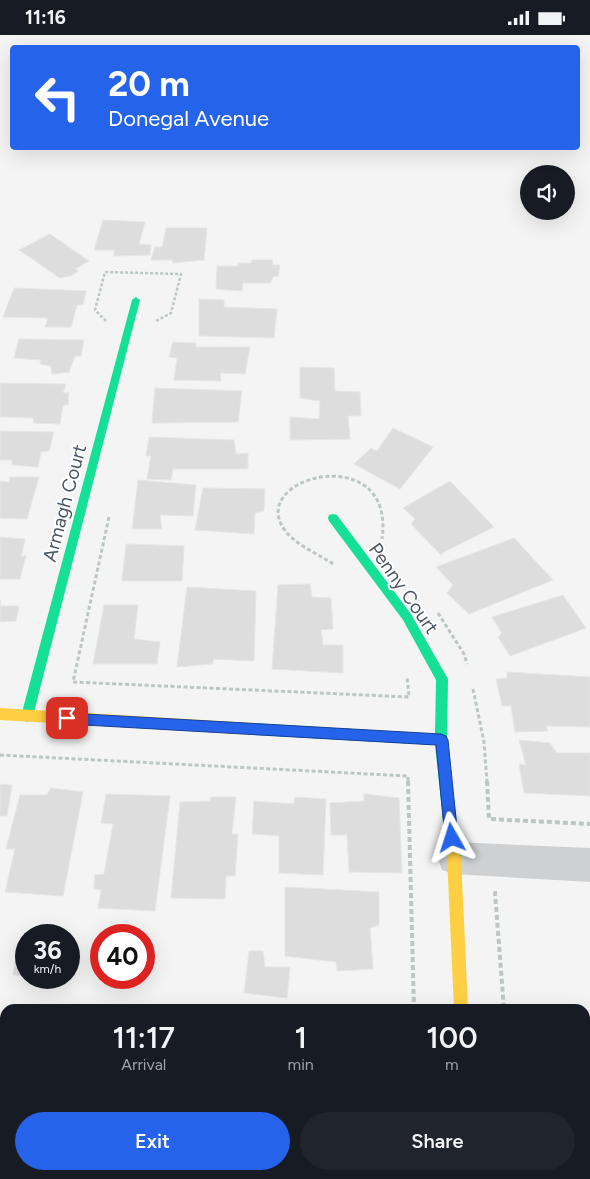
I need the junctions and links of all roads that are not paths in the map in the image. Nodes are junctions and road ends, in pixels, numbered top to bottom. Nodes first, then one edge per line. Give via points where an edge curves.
1 (136, 300) dead end
2 (333, 518) dead end
3 (0, 715) edge
4 (27, 716) junction
5 (441, 740) junction
6 (454, 858) junction
7 (590, 865) edge
8 (462, 1004) edge

1 - 4 street, Armagh Court
2 - 5 street, Penny Court via 407,617 442,679
3 - 4 street
4 - 5 street
5 - 6 street, Penny Court
6 - 7 street
6 - 8 street, Penny Court

